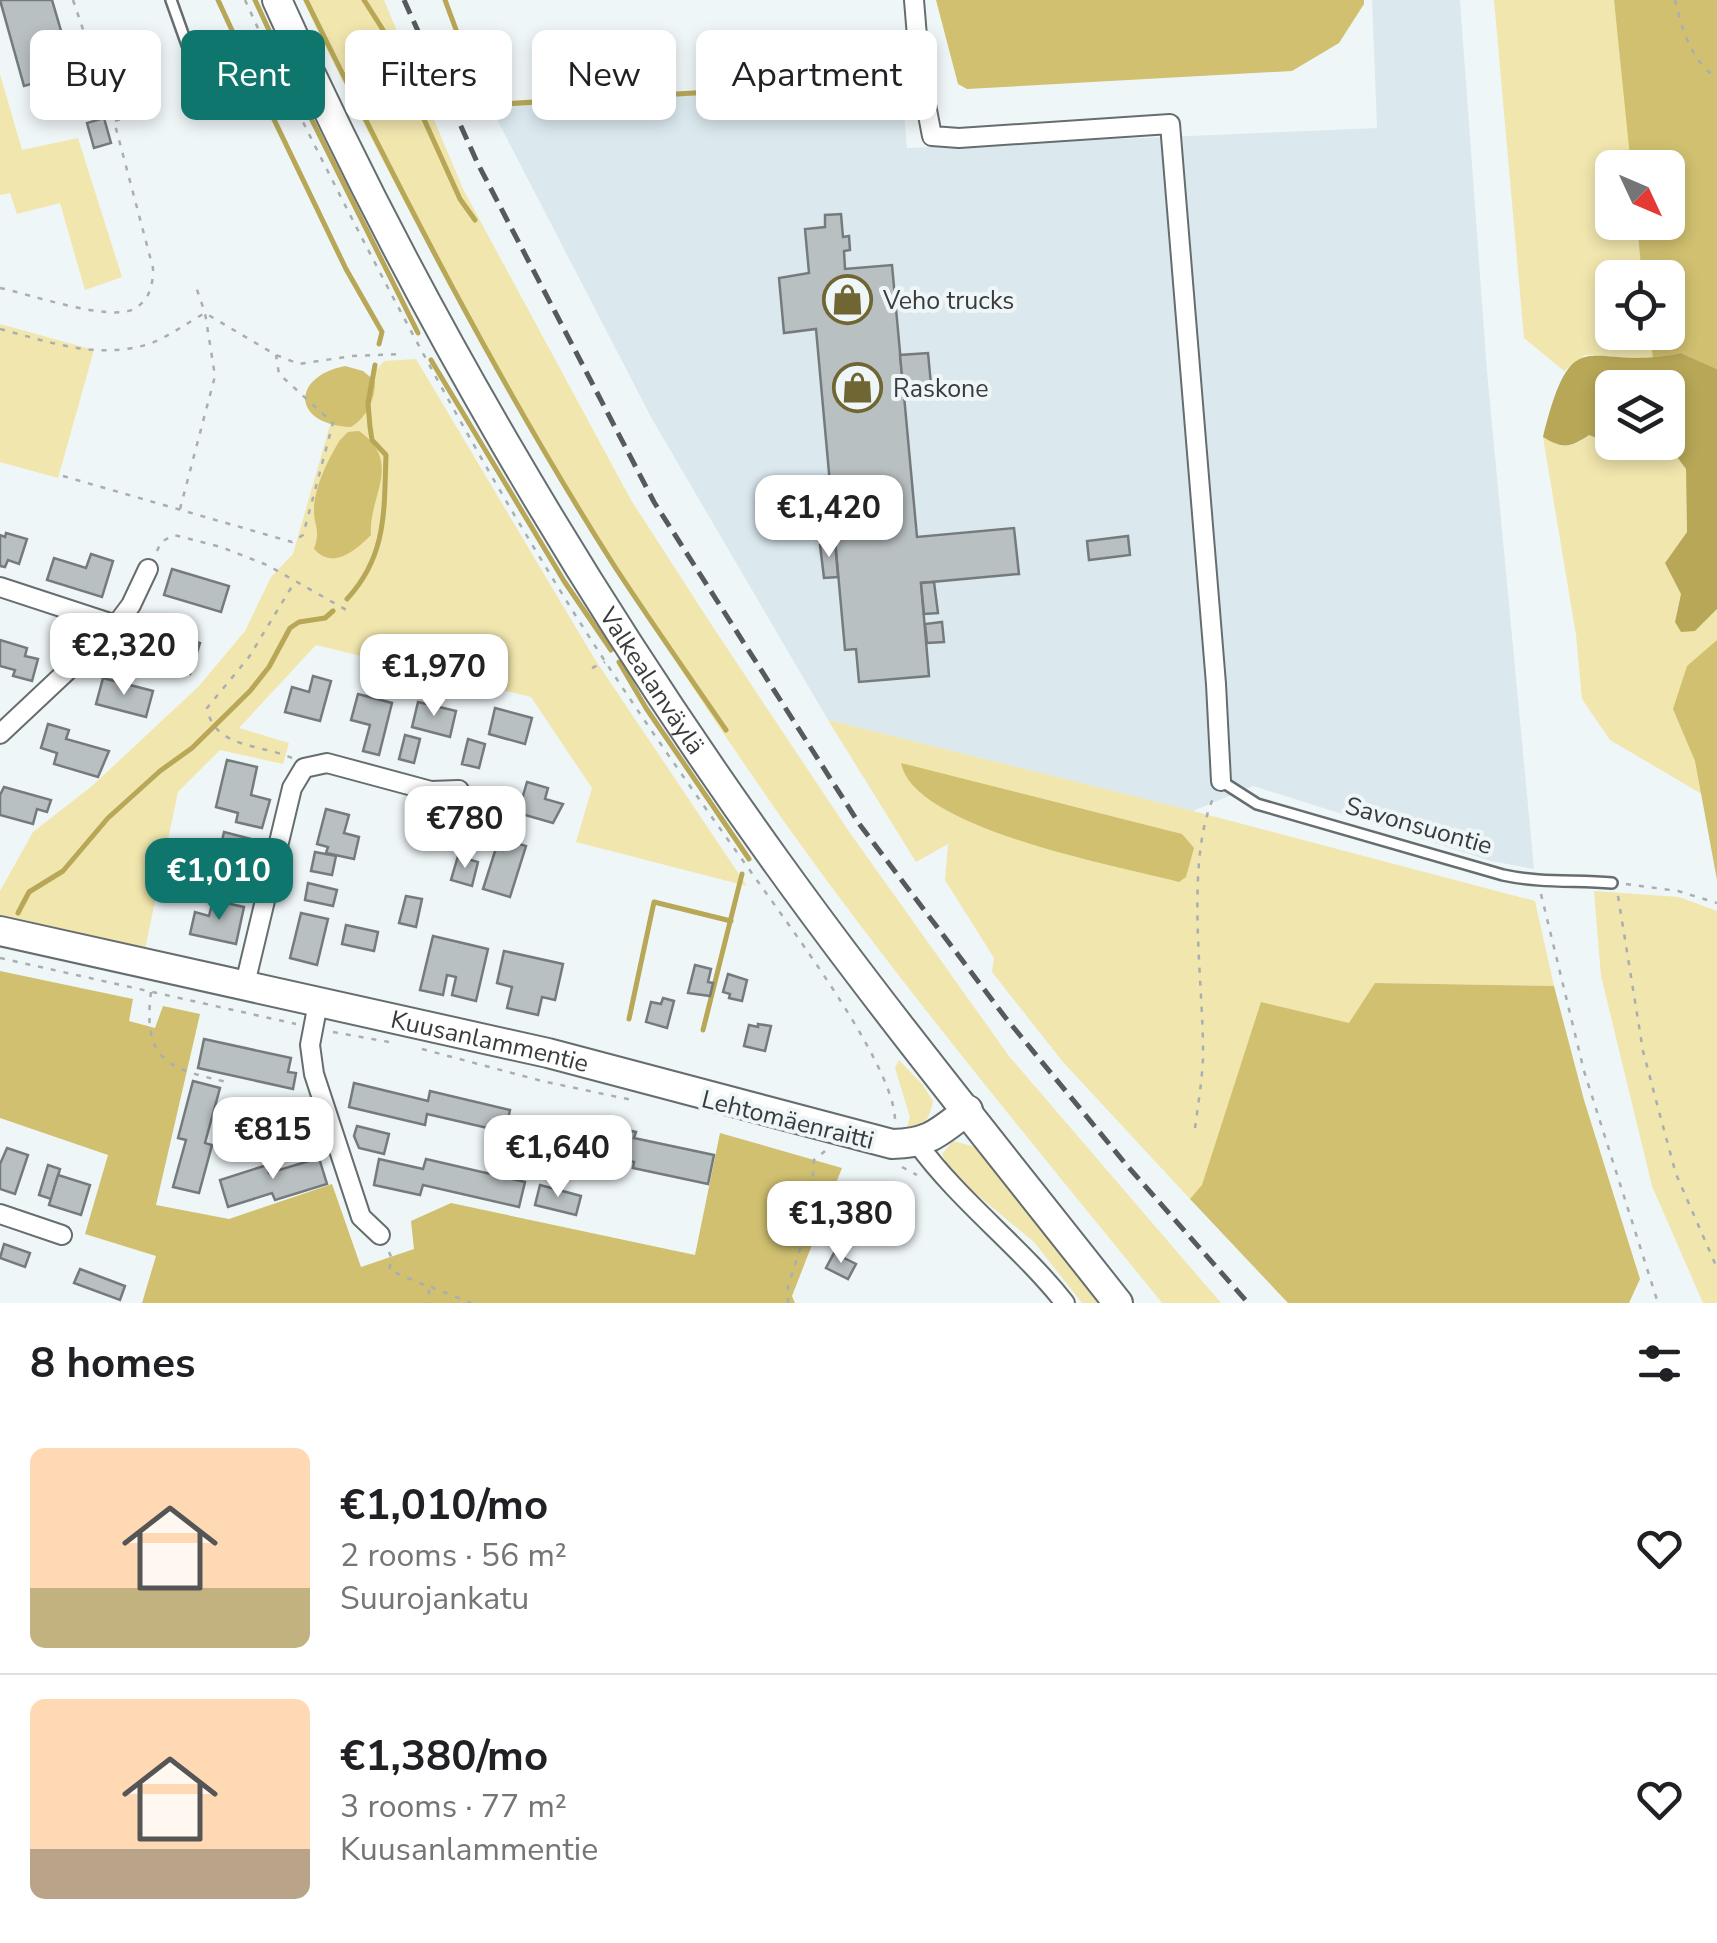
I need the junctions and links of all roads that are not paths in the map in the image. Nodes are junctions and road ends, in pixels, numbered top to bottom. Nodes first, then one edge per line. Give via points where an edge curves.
1 (170, 0) edge
2 (277, 0) edge
3 (914, 0) edge
4 (181, 30) edge
5 (291, 30) edge
6 (325, 100) edge
7 (148, 570) road end
8 (0, 587) edge
9 (116, 625) junction
10 (0, 734) edge
11 (1221, 781) joint
12 (458, 790) dead end
13 (1612, 883) road end
14 (0, 931) edge
15 (244, 988) junction
16 (316, 1020) junction
17 (968, 1110) junction
18 (906, 1136) junction
19 (0, 1214) edge
20 (62, 1235) dead end
21 (380, 1235) road end
22 (1065, 1303) edge
23 (1118, 1303) edge

1 - 4 lane
2 - 5 main road, Valkealanväylä
3 - 11 street via 932,136 1170,124
6 - 17 main road, Valkealanväylä via 447,340 669,704 778,865
7 - 9 street
8 - 9 street
9 - 10 street
11 - 13 lane, Savonsuontie via 1256,804 1539,883
12 - 15 street via 431,792 327,763 304,768 292,788
14 - 15 main road, Kuusanlammentie
15 - 16 main road, Kuusanlammentie
16 - 18 main road, Kuusanlammentie via 548,1053 892,1144
16 - 21 street via 310,1045 314,1074 361,1218
17 - 18 main road via 932,1137
17 - 23 main road, Valkealanväylä
18 - 22 street
19 - 20 street

